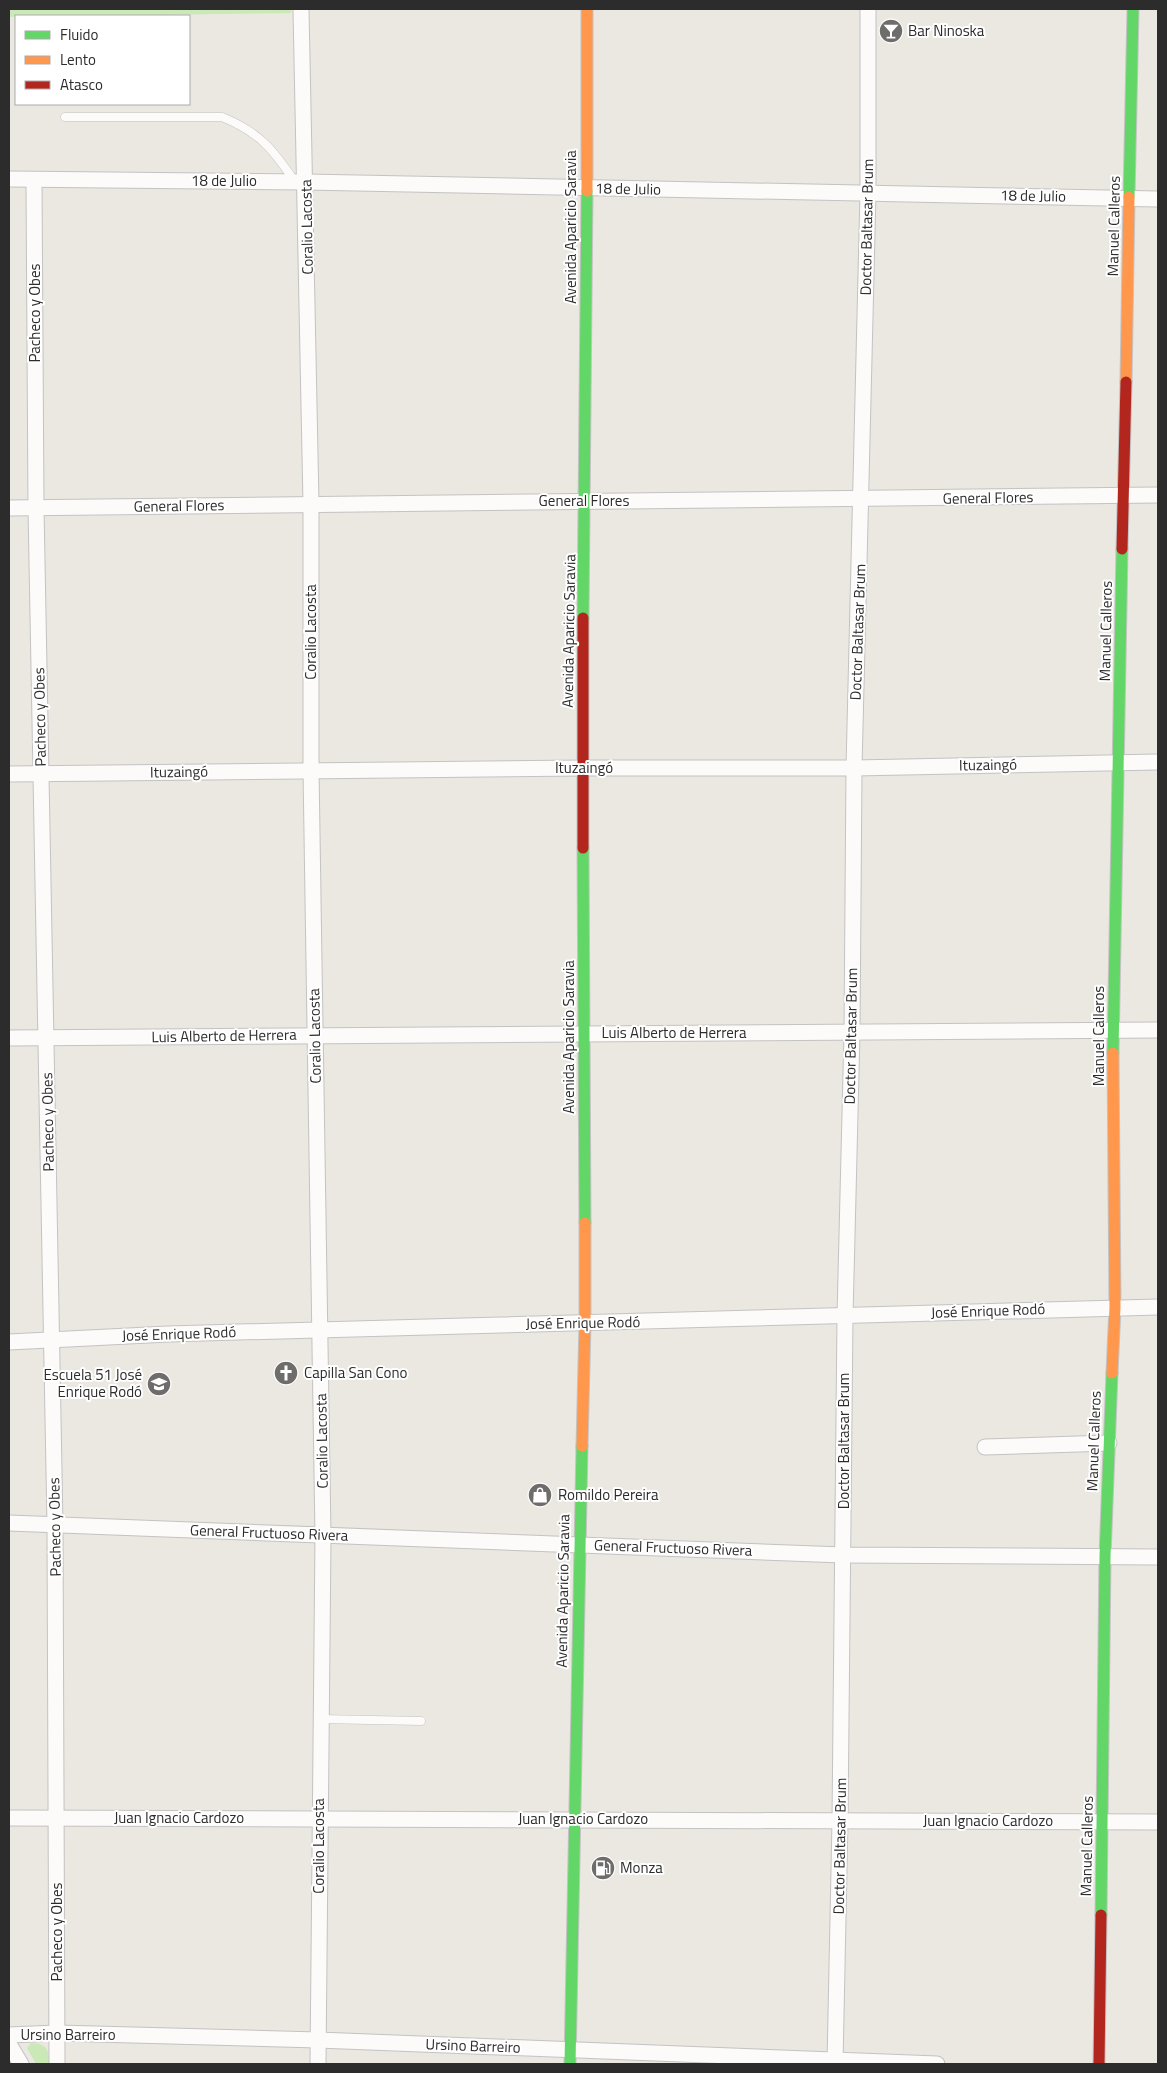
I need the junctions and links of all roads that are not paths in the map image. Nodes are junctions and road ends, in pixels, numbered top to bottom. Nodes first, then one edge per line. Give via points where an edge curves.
1 (301, 9) edge
2 (587, 9) edge
3 (868, 9) edge
4 (1133, 9) edge
5 (65, 117) dead end
6 (9, 180) edge
7 (34, 181) junction
8 (300, 182) junction
9 (586, 188) junction
10 (868, 193) junction
11 (1129, 198) junction
12 (1158, 198) edge
13 (1158, 495) edge
14 (1123, 496) junction
15 (862, 500) junction
16 (586, 501) junction
17 (311, 504) junction
18 (9, 508) edge
19 (36, 508) junction
20 (1118, 762) junction
21 (1158, 762) edge
22 (584, 768) junction
23 (854, 768) junction
24 (311, 770) junction
25 (9, 774) edge
26 (42, 774) junction
27 (1113, 1030) junction
28 (1158, 1030) edge
29 (584, 1033) junction
30 (852, 1033) junction
31 (314, 1035) junction
32 (9, 1038) edge
33 (47, 1038) junction
34 (1115, 1307) junction
35 (1158, 1307) edge
36 (845, 1316) junction
37 (585, 1323) junction
38 (320, 1330) junction
39 (51, 1341) junction
40 (9, 1342) edge
41 (1109, 1443) junction
42 (985, 1447) dead end
43 (9, 1523) edge
44 (55, 1525) junction
45 (323, 1536) junction
46 (578, 1544) junction
47 (843, 1554) junction
48 (1105, 1556) junction
49 (1158, 1557) edge
50 (320, 1719) junction
51 (421, 1720) dead end
52 (9, 1818) edge
53 (57, 1818) junction
54 (319, 1818) junction
55 (575, 1819) junction
56 (840, 1821) junction
57 (1102, 1821) junction
58 (1158, 1822) edge
59 (57, 2033) junction
60 (9, 2035) edge
61 (318, 2040) junction
62 (9, 2044) edge
63 (570, 2057) edge
64 (835, 2063) edge
65 (20, 2064) edge
66 (57, 2064) edge
67 (318, 2064) edge
68 (937, 2064) edge
69 (1099, 2064) edge

1 - 8 street, Coralio Lacosta
2 - 9 street, Avenida Aparicio Saravia
3 - 10 street, Doctor Baltasar Brum
4 - 11 street, Manuel Calleros
5 - 8 lane via 222,117 242,125 274,151
6 - 7 street, 18 de Julio
7 - 8 street, 18 de Julio
7 - 19 street, Pacheco y Obes
8 - 9 street, 18 de Julio
8 - 17 street, Coralio Lacosta
9 - 10 street, 18 de Julio
9 - 16 street, Avenida Aparicio Saravia
10 - 11 street, 18 de Julio
10 - 15 street, Doctor Baltasar Brum
11 - 12 street, 18 de Julio
11 - 14 street, Manuel Calleros
13 - 14 street, General Flores
14 - 15 street, General Flores
14 - 20 street, Manuel Calleros
15 - 16 street, General Flores
15 - 23 street, Doctor Baltasar Brum
16 - 17 street, General Flores
16 - 22 street, Avenida Aparicio Saravia via 582,680
17 - 19 street, General Flores
17 - 24 street, Coralio Lacosta
18 - 19 street, General Flores
19 - 26 street, Pacheco y Obes
20 - 21 street, Ituzaingó
20 - 23 street, Ituzaingó
20 - 27 street, Manuel Calleros
22 - 23 street, Ituzaingó
22 - 24 street, Ituzaingó
22 - 29 street, Avenida Aparicio Saravia
23 - 30 street, Doctor Baltasar Brum
24 - 26 street, Ituzaingó
24 - 31 street, Coralio Lacosta
25 - 26 street, Ituzaingó
26 - 33 street, Pacheco y Obes
27 - 28 street, Luis Alberto de Herrera
27 - 30 street, Luis Alberto de Herrera
27 - 34 street, Manuel Calleros
29 - 30 street, Luis Alberto de Herrera
29 - 31 street, Luis Alberto de Herrera
29 - 37 street, Avenida Aparicio Saravia
30 - 36 street, Doctor Baltasar Brum
31 - 33 street, Luis Alberto de Herrera
31 - 38 street, Coralio Lacosta
32 - 33 street, Luis Alberto de Herrera
33 - 39 street, Pacheco y Obes
34 - 35 street, José Enrique Rodó
34 - 36 street, José Enrique Rodó
34 - 41 street, Manuel Calleros
36 - 37 street, José Enrique Rodó
36 - 47 street, Doctor Baltasar Brum
37 - 38 street, José Enrique Rodó
37 - 46 street, Avenida Aparicio Saravia
38 - 39 street, José Enrique Rodó
38 - 45 street, Coralio Lacosta
39 - 40 street, José Enrique Rodó
39 - 44 street, Pacheco y Obes
41 - 42 street
41 - 48 street, Manuel Calleros
43 - 44 street, General Fructuoso Rivera
44 - 45 street, General Fructuoso Rivera
44 - 53 street, Pacheco y Obes
45 - 46 street, General Fructuoso Rivera
45 - 50 street, Coralio Lacosta
46 - 47 street, General Fructuoso Rivera
46 - 55 street, Avenida Aparicio Saravia
47 - 48 street, General Fructuoso Rivera
47 - 56 street, Doctor Baltasar Brum
48 - 49 street, General Fructuoso Rivera
48 - 57 street, Manuel Calleros
50 - 51 lane
50 - 54 street, Coralio Lacosta
52 - 53 street, Juan Ignacio Cardozo
53 - 54 street, Juan Ignacio Cardozo
53 - 59 street, Pacheco y Obes
54 - 55 street, Juan Ignacio Cardozo
54 - 61 street, Coralio Lacosta
55 - 56 street, Juan Ignacio Cardozo
55 - 63 street, Avenida Aparicio Saravia
56 - 57 street, Juan Ignacio Cardozo
56 - 64 street, Doctor Baltasar Brum
57 - 58 street, Juan Ignacio Cardozo
57 - 69 street, Manuel Calleros
59 - 60 street, Ursino Barreiro
59 - 61 street, Ursino Barreiro
59 - 66 street, Pacheco y Obes
61 - 63 street, Ursino Barreiro
61 - 67 street, Coralio Lacosta
62 - 65 street
63 - 64 street, Ursino Barreiro
64 - 68 street, Ursino Barreiro

